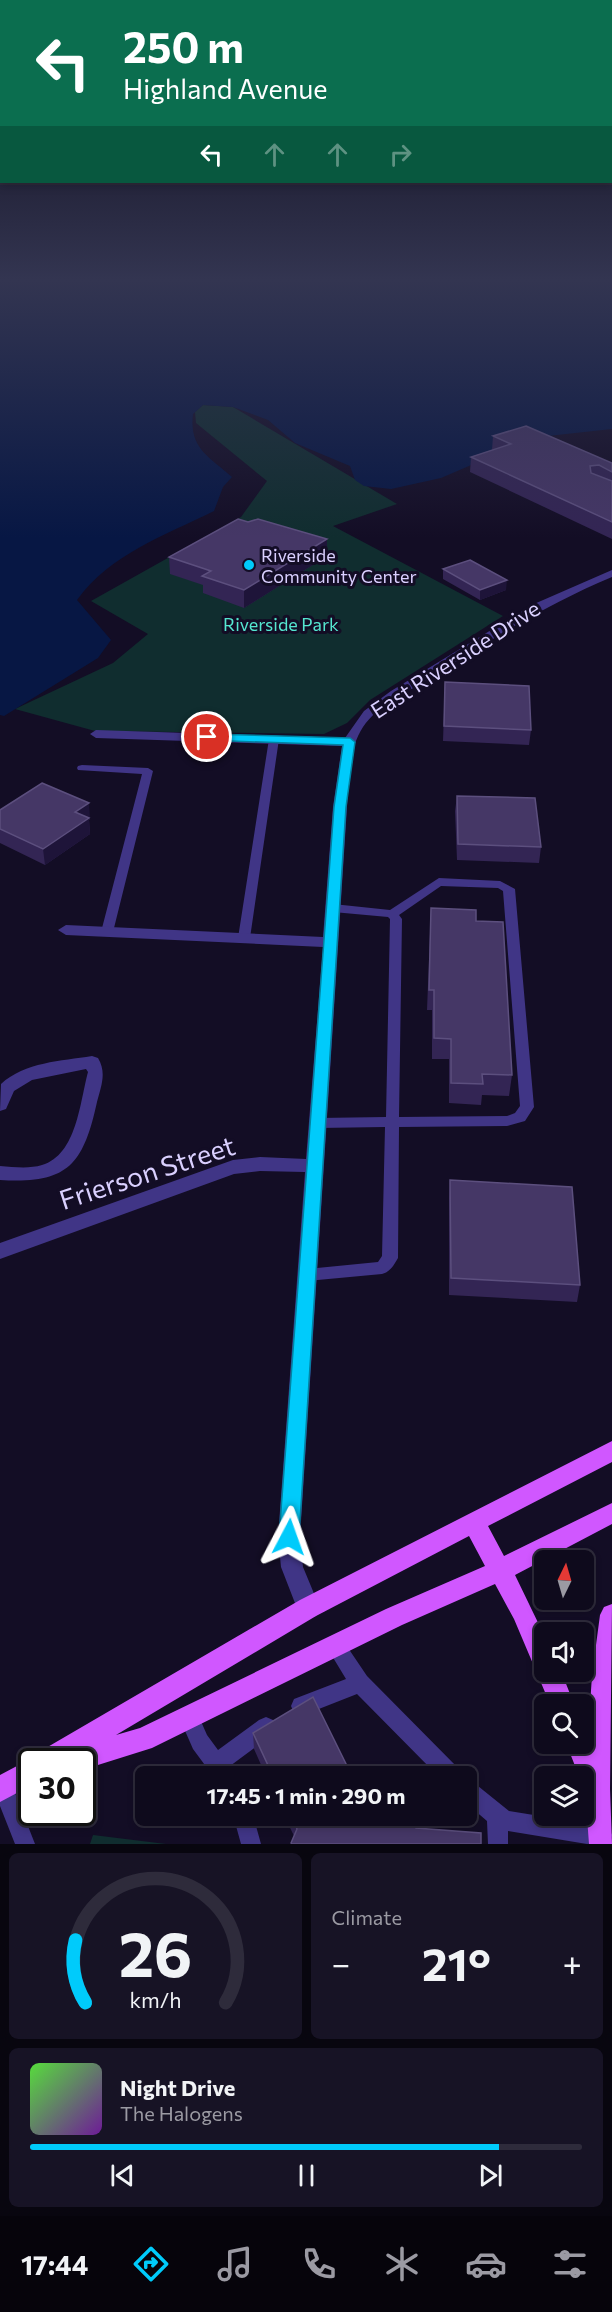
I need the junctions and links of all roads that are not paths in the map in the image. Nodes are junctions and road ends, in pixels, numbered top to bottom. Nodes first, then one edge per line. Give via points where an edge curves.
1 (612, 573) edge
2 (96, 734) dead end
3 (274, 740) junction
4 (350, 742) junction
5 (82, 768) dead end
6 (333, 908) junction
7 (392, 914) junction
8 (66, 930) dead end
9 (107, 932) junction
10 (244, 938) junction
11 (330, 942) junction
12 (0, 1104) edge
13 (318, 1123) junction
14 (392, 1124) junction
15 (314, 1166) junction
16 (0, 1173) edge
17 (0, 1251) edge
18 (307, 1275) junction
19 (612, 1451) edge
20 (612, 1513) edge
21 (474, 1523) junction
22 (499, 1571) junction
23 (308, 1608) junction
24 (612, 1615) edge
25 (534, 1639) edge
26 (335, 1646) junction
27 (360, 1683) junction
28 (189, 1717) junction
29 (70, 1748) edge
30 (96, 1753) edge
31 (585, 1754) edge
32 (217, 1766) edge
33 (224, 1766) edge
34 (442, 1766) edge
35 (18, 1779) edge
36 (604, 1786) edge
37 (2, 1788) edge
38 (477, 1799) edge
39 (497, 1816) junction
40 (246, 1826) edge
41 (602, 1840) edge
42 (25, 1844) edge
43 (251, 1844) edge
44 (498, 1844) edge

1 - 4 street, East Riverside Drive via 545,600 468,647 380,705 356,729
2 - 3 street
3 - 4 street
3 - 10 lane
4 - 6 street, East Riverside Drive via 340,807
5 - 9 lane via 148,771
6 - 7 lane
6 - 11 street, East Riverside Drive
7 - 14 lane via 396,919
7 - 14 lane via 439,882 501,885 509,889 527,1107 520,1117 507,1121
8 - 9 street
9 - 10 street
10 - 11 street
11 - 13 street, East Riverside Drive
12 - 16 street via 7,1088 41,1072 92,1062 96,1072 75,1149 62,1167 37,1176
13 - 14 lane
13 - 15 street, East Riverside Drive
14 - 18 lane via 390,1258 382,1268
15 - 17 street, Frierson Street via 232,1167
15 - 18 street, East Riverside Drive
18 - 23 street, East Riverside Drive via 289,1537 292,1567
19 - 21 main road
20 - 22 main road
21 - 22 main road
21 - 23 main road
22 - 25 main road
22 - 26 main road
23 - 29 main road
24 - 36 main road via 604,1675
26 - 27 lane
26 - 28 main road
27 - 33 lane via 310,1700 248,1738
27 - 34 lane
28 - 30 main road via 143,1739
28 - 32 lane
31 - 36 main road
35 - 37 main road
36 - 41 main road
37 - 42 lane
38 - 39 lane
39 - 41 lane
39 - 44 lane
40 - 43 lane

